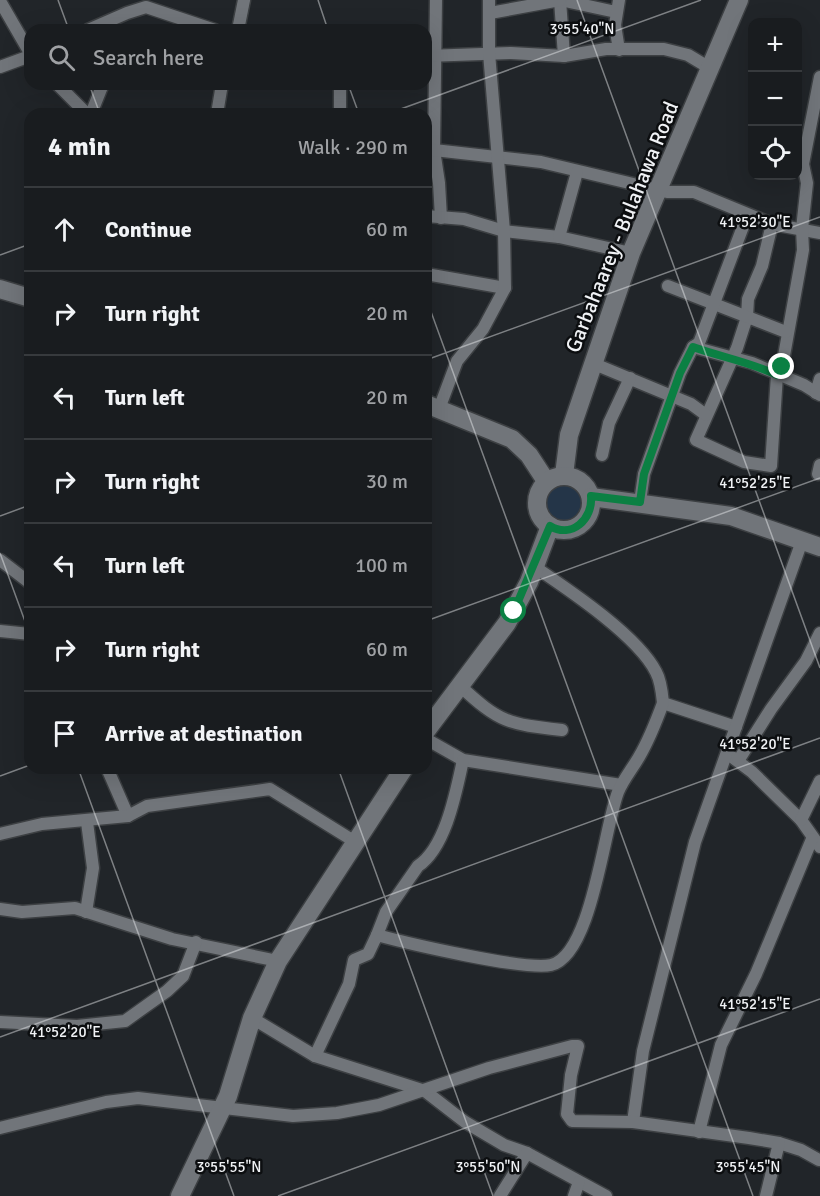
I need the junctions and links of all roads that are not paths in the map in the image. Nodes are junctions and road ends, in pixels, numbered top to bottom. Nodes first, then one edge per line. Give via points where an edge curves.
1 (244, 0) edge
2 (436, 0) edge
3 (489, 0) edge
4 (560, 0) edge
5 (738, 0) edge
6 (0, 1) edge
7 (144, 4) edge
8 (618, 6) edge
9 (490, 13) junction
10 (102, 24) edge
11 (199, 24) edge
12 (239, 24) edge
13 (24, 44) edge
14 (432, 45) edge
15 (619, 50) junction
16 (489, 53) junction
17 (432, 56) edge
18 (564, 56) junction
19 (24, 57) edge
20 (0, 67) edge
21 (708, 67) junction
22 (820, 77) edge
23 (432, 87) edge
24 (63, 90) edge
25 (100, 90) edge
26 (221, 90) edge
27 (340, 90) edge
28 (83, 108) edge
29 (92, 108) edge
30 (218, 108) edge
31 (340, 108) edge
32 (434, 150) junction
33 (496, 158) junction
34 (577, 172) junction
35 (659, 189) junction
36 (747, 216) junction
37 (432, 217) edge
38 (441, 218) junction
39 (772, 224) junction
40 (802, 229) junction
41 (504, 231) junction
42 (820, 233) edge
43 (558, 237) junction
44 (631, 253) junction
45 (432, 275) edge
46 (668, 286) dead end
47 (1, 287) edge
48 (506, 288) junction
49 (24, 296) edge
50 (714, 306) junction
51 (747, 317) junction
52 (786, 332) junction
53 (693, 347) junction
54 (732, 359) junction
55 (592, 363) junction
56 (777, 375) junction
57 (630, 378) junction
58 (820, 380) edge
59 (818, 394) edge
60 (672, 396) junction
61 (432, 406) edge
62 (706, 415) junction
63 (602, 455) dead end
64 (564, 475) junction
65 (546, 481) junction
66 (591, 496) junction
67 (640, 502) junction
68 (550, 526) junction
69 (802, 542) junction
70 (820, 547) edge
71 (0, 560) edge
72 (535, 567) junction
73 (24, 578) edge
74 (0, 631) edge
75 (24, 633) edge
76 (820, 633) edge
77 (459, 685) junction
78 (663, 703) junction
79 (432, 723) edge
80 (736, 727) junction
81 (562, 730) dead end
82 (432, 742) edge
83 (733, 758) junction
84 (462, 760) junction
85 (110, 774) edge
86 (400, 774) edge
87 (820, 781) edge
88 (621, 785) junction
89 (128, 816) junction
90 (801, 820) junction
91 (87, 822) junction
92 (0, 834) edge
93 (357, 843) junction
94 (816, 843) edge
95 (0, 909) edge
96 (86, 912) junction
97 (376, 934) junction
98 (196, 942) junction
99 (278, 961) junction
100 (252, 1018) junction
101 (0, 1022) edge
102 (315, 1056) junction
103 (425, 1091) junction
104 (222, 1110) junction
105 (633, 1122) junction
106 (0, 1128) edge
107 (699, 1132) junction
108 (779, 1143) junction
109 (526, 1153) junction
110 (819, 1160) edge
111 (579, 1182) junction
112 (180, 1196) edge
113 (500, 1196) edge
114 (574, 1196) edge
115 (606, 1196) edge
116 (766, 1196) edge

1 - 12 street
2 - 14 street
3 - 9 street
4 - 8 street
4 - 9 street
4 - 18 street
5 - 21 main road, Garbahaarey - Bulahawa Road
6 - 13 street
7 - 10 street
7 - 11 street
8 - 15 street via 615,36
9 - 16 street
15 - 18 street
15 - 21 street via 664,49 688,55
16 - 17 street
16 - 18 street
16 - 33 street
19 - 20 street
21 - 35 main road, Garbahaarey - Bulahawa Road
22 - 40 street via 803,164 807,183
23 - 32 street
24 - 28 street
25 - 29 street
26 - 30 street
27 - 31 street
32 - 33 street
32 - 38 street
33 - 34 street via 541,162
33 - 41 street
34 - 35 street
34 - 43 street
35 - 36 street via 694,192
35 - 44 main road, Garbahaarey - Bulahawa Road
36 - 39 street
36 - 50 street
37 - 38 street
38 - 41 street via 479,222
39 - 40 street
39 - 51 street via 762,266 748,299
40 - 42 street
40 - 52 street via 800,274
41 - 43 street
41 - 48 street
43 - 44 street
44 - 55 main road, Garbahaarey - Bulahawa Road
45 - 48 street
46 - 50 street
47 - 49 main road
48 - 61 street
50 - 51 street
50 - 53 street via 699,343
51 - 52 street
51 - 54 street
52 - 56 street via 782,367
53 - 54 street
53 - 60 street
54 - 56 street
54 - 62 street
55 - 57 street
55 - 64 main road, Garbahaarey - Bulahawa Road via 569,435
56 - 59 street
56 - 62 street via 771,466 744,462 696,440
57 - 60 street
57 - 63 street via 609,423
58 - 59 street
60 - 62 street
60 - 67 street via 644,474
61 - 65 main road via 512,439 529,455
64 - 65 main road
64 - 66 main road via 582,481
65 - 68 main road via 540,488 537,507
66 - 67 main road
66 - 68 main road via 589,514 578,526 562,530
67 - 69 main road via 731,516
68 - 72 main road
69 - 70 main road
69 - 80 street
71 - 73 street
72 - 77 main road via 507,623
72 - 78 street via 586,601 639,651 656,672
74 - 75 street
76 - 83 street via 806,661
77 - 79 main road
77 - 81 street via 502,720
78 - 80 street
78 - 88 street via 638,759
80 - 83 street
82 - 84 street
83 - 90 street
83 - 105 street via 695,842 643,1051
84 - 88 street
84 - 97 street via 443,831 426,861 418,866 386,912
85 - 89 street
86 - 93 main road
87 - 90 street
88 - 97 street via 588,912 572,948 557,963 516,963
89 - 91 street
89 - 93 street via 147,806 270,789
90 - 94 street
91 - 92 street via 42,824
91 - 96 street via 93,868
93 - 99 main road
94 - 107 street via 721,1045
95 - 96 street via 22,912 75,908
96 - 98 street via 172,939
97 - 102 street via 368,954 354,960 349,984
98 - 99 street
98 - 101 street via 183,976 125,1021 77,1026
99 - 100 main road
100 - 102 street
100 - 104 main road
102 - 103 street
103 - 104 street via 337,1113 294,1116
103 - 105 street via 521,1058 578,1046 571,1075 569,1118 578,1122
103 - 109 street via 465,1122
104 - 106 street via 138,1098 106,1101
104 - 112 main road
105 - 107 street
107 - 108 street
108 - 110 street
108 - 116 street
109 - 111 street
109 - 113 street
111 - 114 street
111 - 115 street

